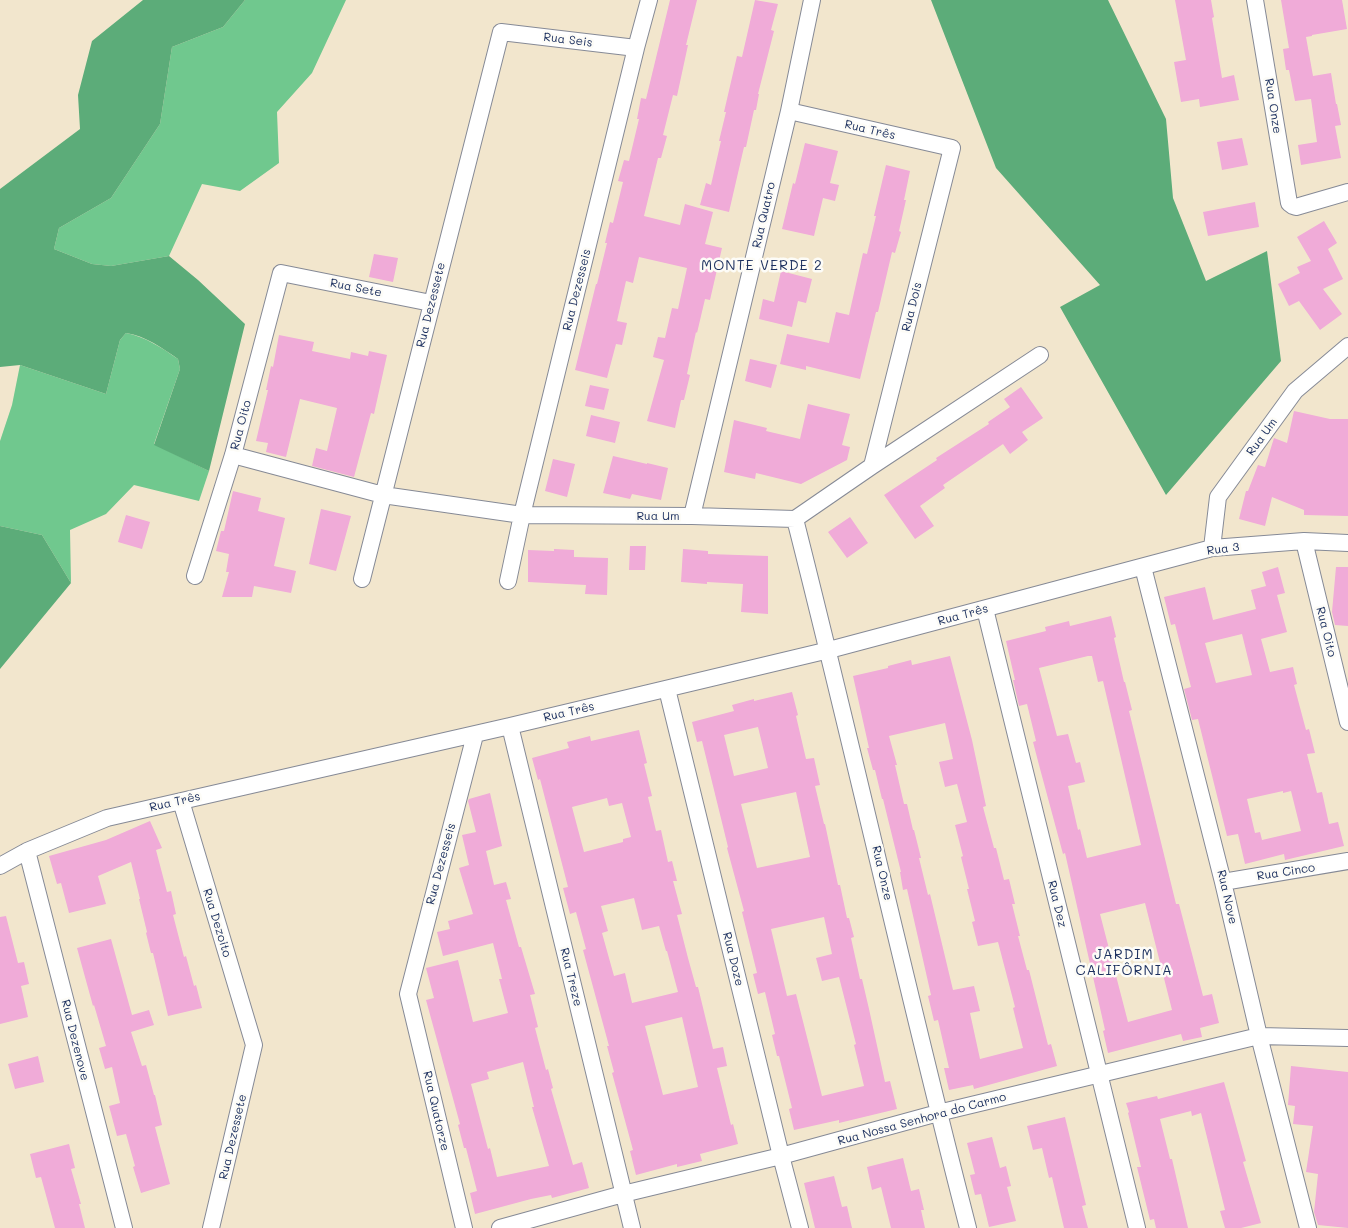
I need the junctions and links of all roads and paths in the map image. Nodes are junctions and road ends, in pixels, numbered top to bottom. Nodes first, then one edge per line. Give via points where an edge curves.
1 (649, 0) edge
2 (812, 0) edge
3 (1256, 0) edge
4 (501, 32) joint
5 (636, 48) junction
6 (788, 112) junction
7 (952, 148) joint
8 (1348, 192) edge
9 (281, 273) joint
10 (431, 303) junction
11 (1345, 352) edge
12 (1040, 355) dead end
13 (233, 455) junction
14 (872, 466) junction
15 (383, 495) junction
16 (522, 516) junction
17 (692, 516) junction
18 (795, 519) junction
19 (1304, 541) junction
20 (1348, 543) edge
21 (1212, 548) junction
22 (1143, 567) junction
23 (195, 576) dead end
24 (362, 579) dead end
25 (508, 581) dead end
26 (985, 609) junction
27 (829, 650) junction
28 (667, 689) junction
29 (1347, 713) edge
30 (510, 726) junction
31 (475, 734) junction
32 (181, 801) junction
33 (27, 851) junction
34 (1348, 861) edge
35 (0, 866) edge
36 (1223, 882) junction
37 (408, 994) joint
38 (1259, 1036) junction
39 (1348, 1038) edge
40 (254, 1045) joint
41 (1099, 1075) junction
42 (938, 1112) junction
43 (781, 1156) junction
44 (623, 1194) junction
45 (124, 1228) edge
46 (211, 1228) edge
47 (464, 1228) edge
48 (500, 1228) edge
49 (632, 1228) edge
50 (800, 1228) edge
51 (968, 1228) edge
52 (1138, 1228) edge
53 (1308, 1228) edge

1 - 5 street, Rua Dezesseis
2 - 6 street, Rua Quatro
3 - 8 street, Rua Onze via 1289,203 1296,207
4 - 5 street, Rua Seis
4 - 10 street, Rua Dezessete
5 - 16 street, Rua Dezesseis
6 - 7 street, Rua Três
6 - 17 street, Rua Quatro
7 - 14 street, Rua Dois
9 - 10 street, Rua Sete
9 - 13 street, Rua Oito
10 - 15 street, Rua Dezessete
11 - 21 street, Rua Um via 1295,391 1218,497
12 - 14 street
13 - 15 street, Rua Um
13 - 23 street, Rua Oito
14 - 18 street
15 - 16 street, Rua Um
15 - 24 street, Rua Dezessete
16 - 17 street, Rua Um
16 - 25 street, Rua Dezesseis
17 - 18 street, Rua Um
18 - 27 street, Rua Onze
19 - 20 street, Rua 3
19 - 21 street, Rua 3
19 - 29 street, Rua Oito
21 - 22 street, Rua 3
22 - 26 street, Rua Três
22 - 36 street, Rua Nove
26 - 27 street, Rua Três
26 - 41 street, Rua Dez
27 - 28 street, Rua Três
27 - 42 street, Rua Onze
28 - 30 street, Rua Três
28 - 43 street, Rua Doze
30 - 31 street, Rua Três
30 - 44 street, Rua Treze
31 - 32 street, Rua Três
31 - 37 street, Rua Dezesseis
32 - 33 street, Rua Três via 107,818
32 - 40 street, Rua Dezoito
33 - 35 street, Rua Três
33 - 45 street, Rua Dezenove
34 - 36 street, Rua Cinco
36 - 38 street, Rua Nove
37 - 47 street, Rua Quatorze
38 - 39 street, Rua Nossa Senhora do Carmo
38 - 41 street, Rua Nossa Senhora do Carmo
38 - 53 street, Rua Nove
40 - 46 street, Rua Dezessete
41 - 42 street, Rua Nossa Senhora do Carmo
41 - 52 street, Rua Dez
42 - 43 street, Rua Nossa Senhora do Carmo
42 - 51 street, Rua Onze
43 - 44 street, Rua Nossa Senhora do Carmo
43 - 50 street, Rua Doze
44 - 48 street, Rua Nossa Senhora do Carmo
44 - 49 street, Rua Treze

